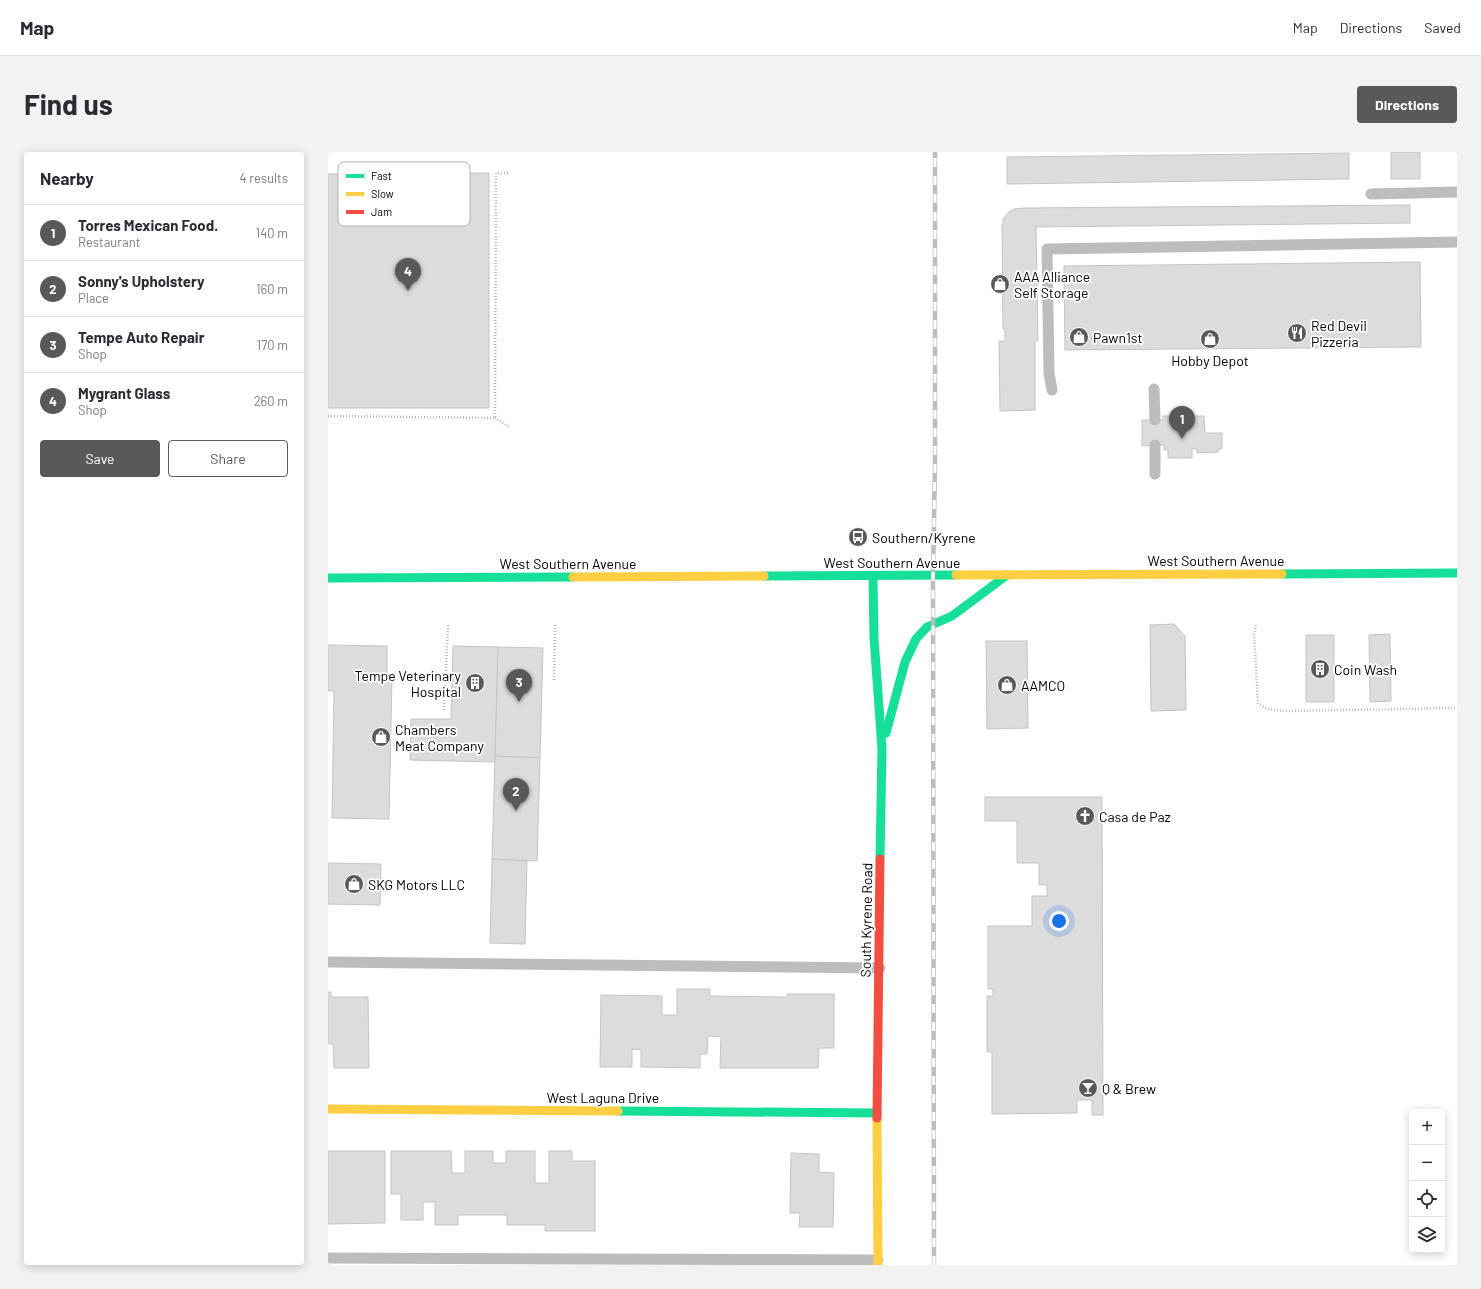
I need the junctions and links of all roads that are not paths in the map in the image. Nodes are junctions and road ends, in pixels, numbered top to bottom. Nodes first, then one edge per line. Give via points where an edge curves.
1 (1457, 192) edge
2 (1371, 194) dead end
3 (1457, 242) edge
4 (1154, 389) dead end
5 (1052, 390) dead end
6 (1155, 420) dead end
7 (1155, 445) dead end
8 (1155, 474) dead end
9 (1457, 573) edge
10 (1007, 575) junction
11 (873, 576) junction
12 (328, 578) edge
13 (882, 749) junction
14 (328, 962) edge
15 (880, 968) junction
16 (328, 1109) edge
17 (877, 1113) junction
18 (328, 1258) edge
19 (878, 1262) edge

1 - 2 lane
3 - 5 lane via 1047,249 1049,373
4 - 6 lane
7 - 8 lane
9 - 10 main road, West Southern Avenue
10 - 11 main road, West Southern Avenue
10 - 13 main road via 952,616 926,627 916,639 905,662
11 - 12 main road, West Southern Avenue
11 - 13 main road, South Kyrene Road via 874,638
13 - 15 main road, South Kyrene Road
14 - 15 lane
15 - 17 main road, South Kyrene Road
16 - 17 main road, West Laguna Drive
17 - 19 main road, South Kyrene Road
18 - 19 lane

